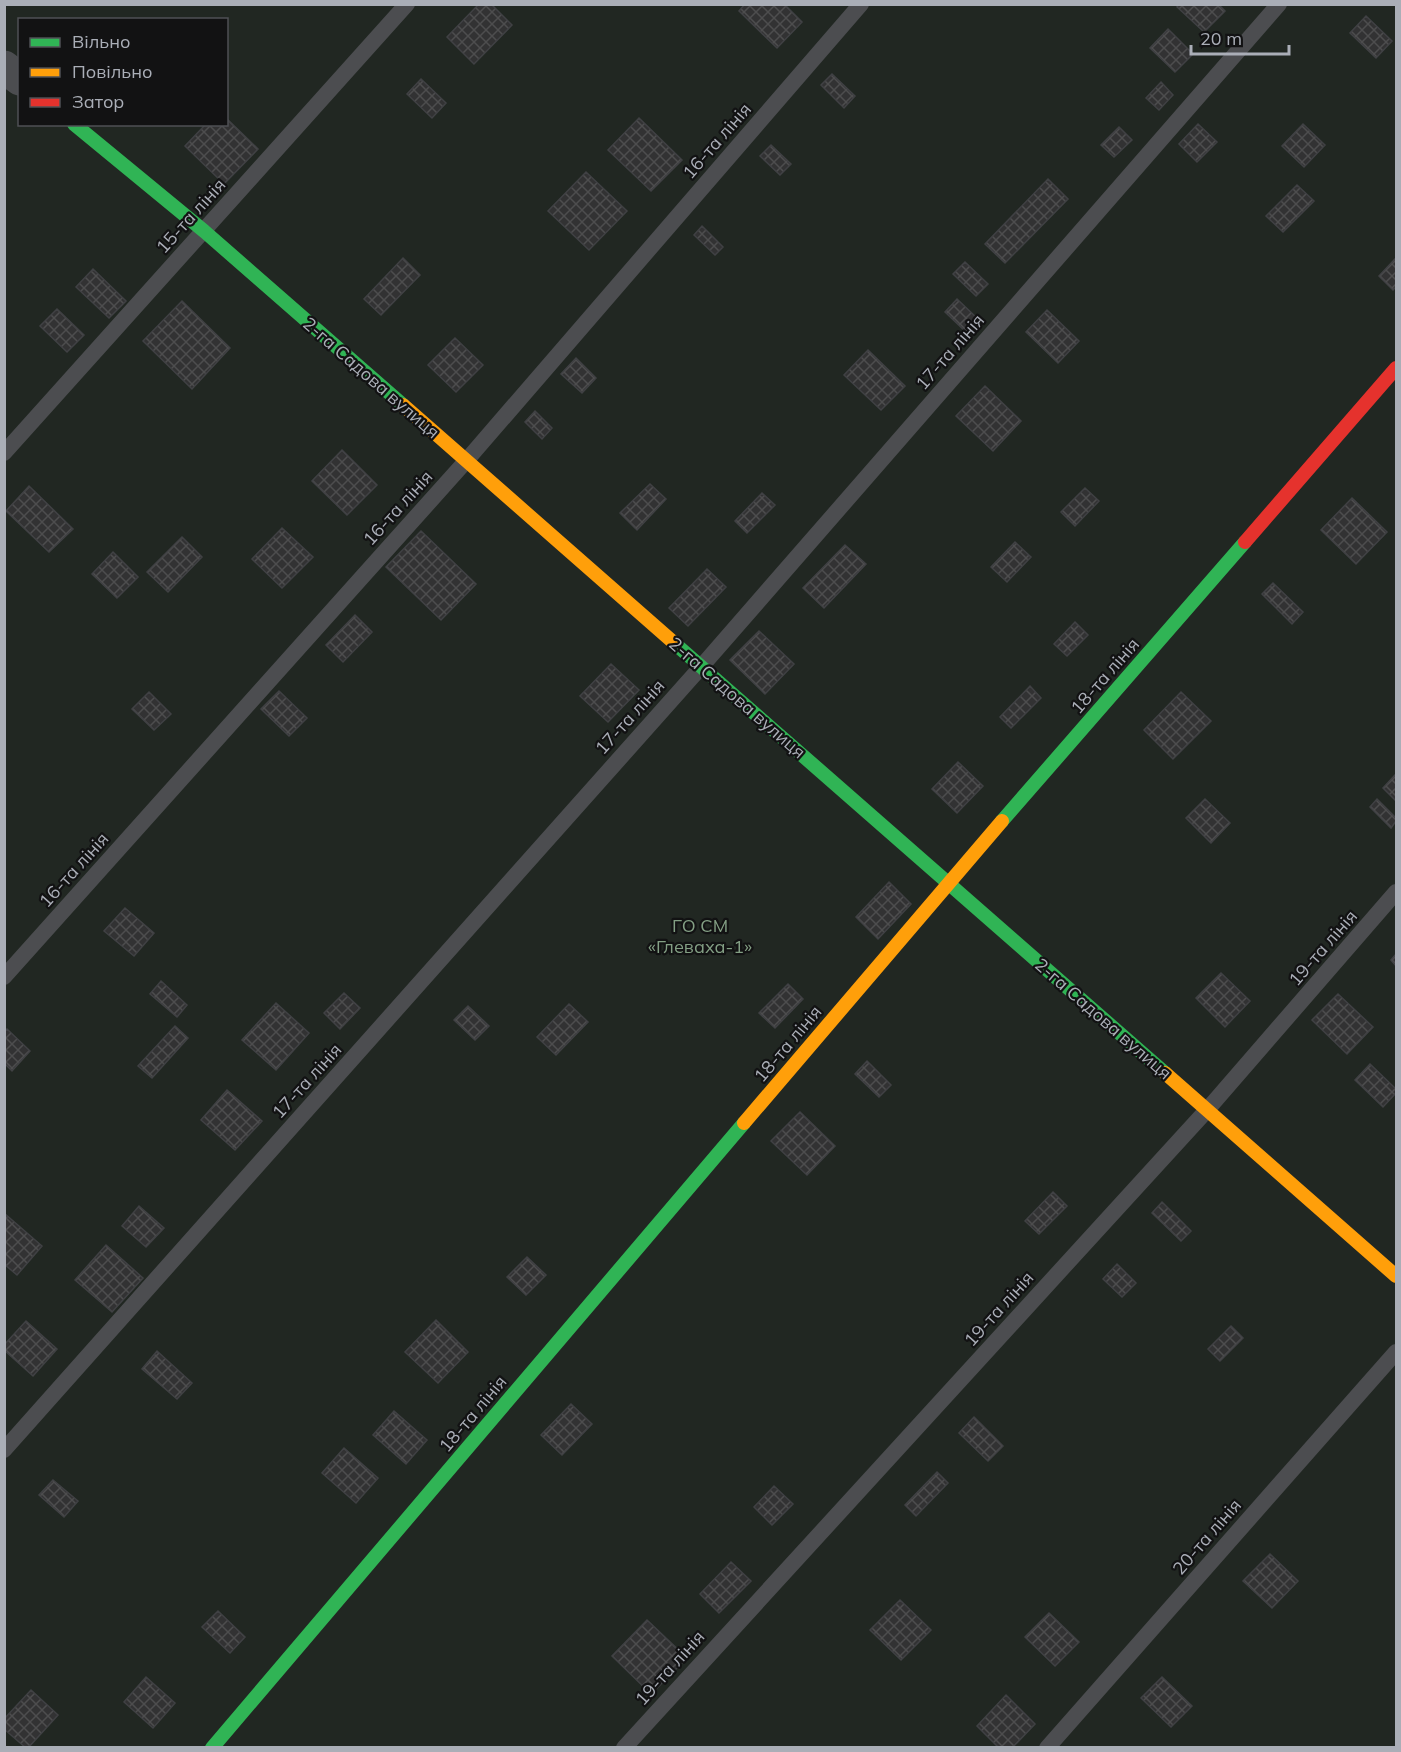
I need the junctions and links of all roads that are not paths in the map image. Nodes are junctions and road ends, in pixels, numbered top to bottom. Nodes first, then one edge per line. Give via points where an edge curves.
1 (407, 4) edge
2 (861, 4) edge
3 (1279, 4) edge
4 (4, 67) edge
5 (18, 78) edge
6 (76, 126) edge
7 (204, 231) junction
8 (1396, 368) edge
9 (4, 453) edge
10 (466, 461) junction
11 (702, 667) junction
12 (948, 884) junction
13 (1396, 892) edge
14 (4, 977) edge
15 (1207, 1110) junction
16 (1396, 1276) edge
17 (1396, 1352) edge
18 (4, 1450) edge
19 (212, 1748) edge
20 (624, 1748) edge
21 (1047, 1748) edge

1 - 7 lane, 15-та лінія
2 - 10 lane, 16-та лінія
3 - 11 lane, 17-та лінія
4 - 5 street
6 - 7 street, 2-га Садова вулиця
7 - 9 lane, 15-та лінія
7 - 10 street, 2-га Садова вулиця
8 - 12 street, 18-та лінія
10 - 11 street, 2-га Садова вулиця
10 - 14 lane, 16-та лінія
11 - 12 street, 2-га Садова вулиця
11 - 18 lane, 17-та лінія
12 - 15 street, 2-га Садова вулиця
12 - 19 street, 18-та лінія
13 - 15 lane, 19-та лінія
15 - 16 street, 2-га Садова вулиця
15 - 20 lane, 19-та лінія
17 - 21 lane, 20-та лінія

